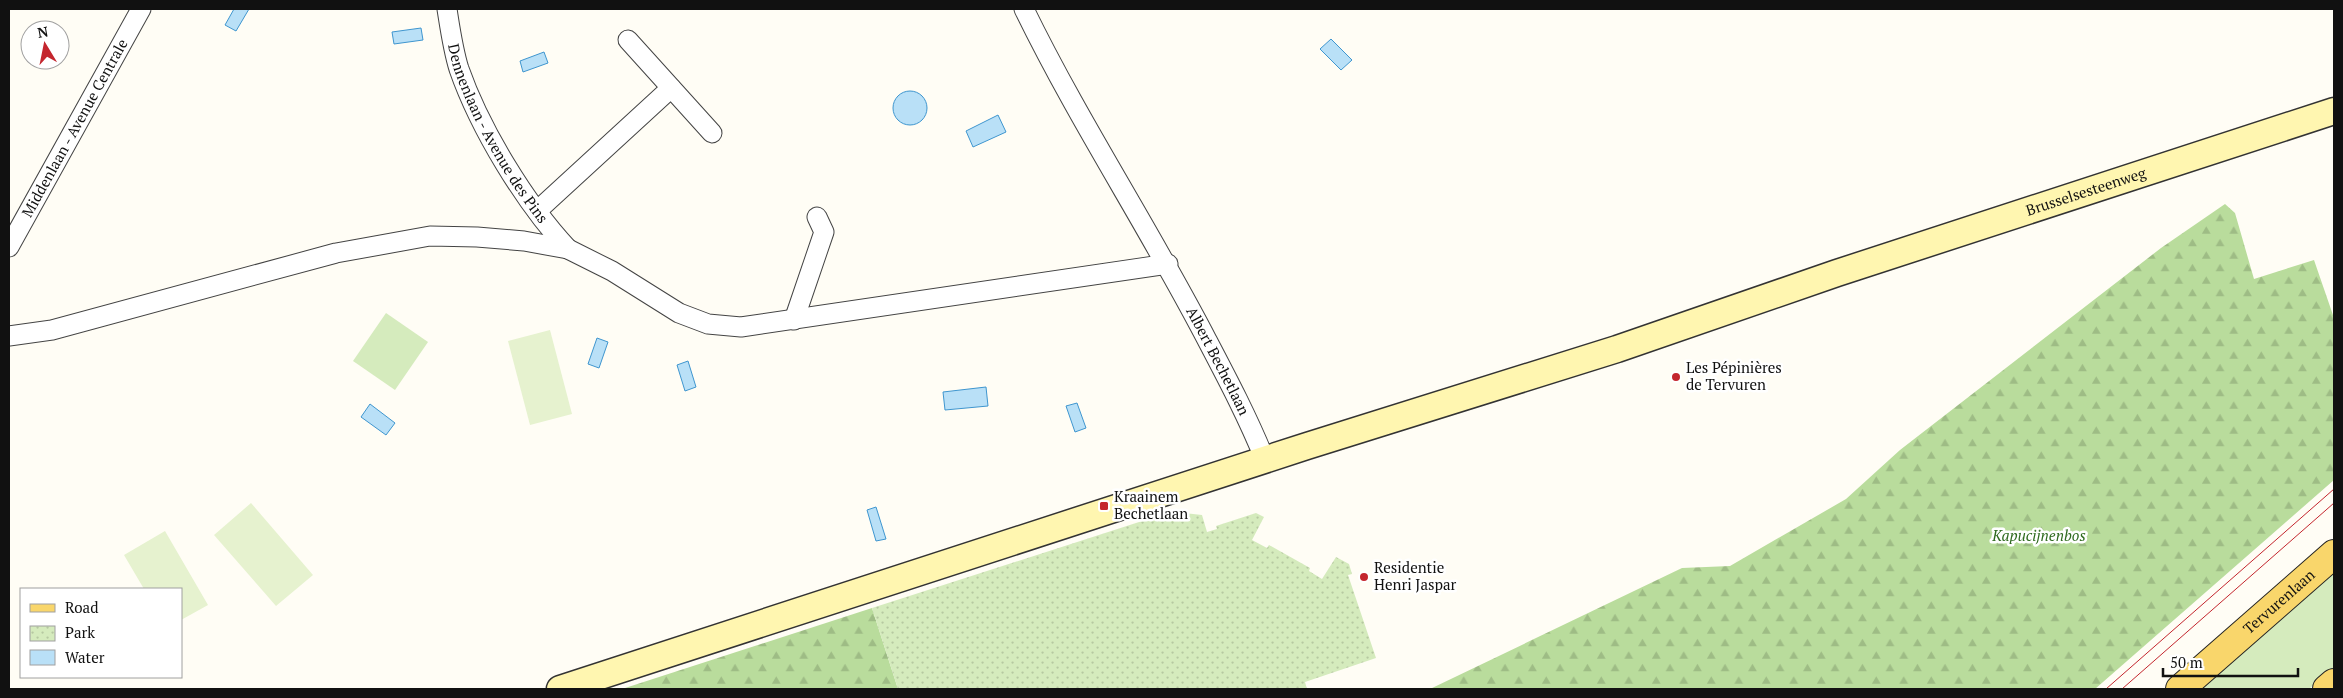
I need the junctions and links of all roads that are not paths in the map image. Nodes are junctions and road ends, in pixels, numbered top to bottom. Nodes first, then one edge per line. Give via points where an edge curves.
1 (141, 9) edge
2 (446, 9) edge
3 (1024, 9) edge
4 (628, 40) dead end
5 (671, 88) junction
6 (2334, 111) edge
7 (712, 133) dead end
8 (538, 211) junction
9 (817, 217) dead end
10 (9, 247) edge
11 (568, 249) junction
12 (1168, 264) junction
13 (794, 320) junction
14 (9, 336) edge
15 (1265, 460) junction
16 (2334, 554) edge
17 (2334, 683) edge
18 (560, 689) edge
19 (2180, 689) edge
20 (2327, 689) edge

1 - 10 street, Middenlaan - Avenue Centrale
2 - 8 street, Dennenlaan - Avenue des Pins via 459,68 489,136
3 - 12 street, Albert Bechetlaan via 1050,62
4 - 5 street
5 - 7 street
5 - 8 street
6 - 15 street, Brusselsesteenweg via 1837,273 1618,349
8 - 11 street, Dennenlaan - Avenue des Pins
9 - 13 street via 824,232
11 - 13 street via 612,271 679,313 708,324 740,327
11 - 14 street via 524,241 430,236 336,253 52,330
12 - 13 street
12 - 15 street, Albert Bechetlaan via 1251,424
15 - 18 street, Brusselsesteenweg
16 - 19 main road, Tervurenlaan
17 - 20 main road

